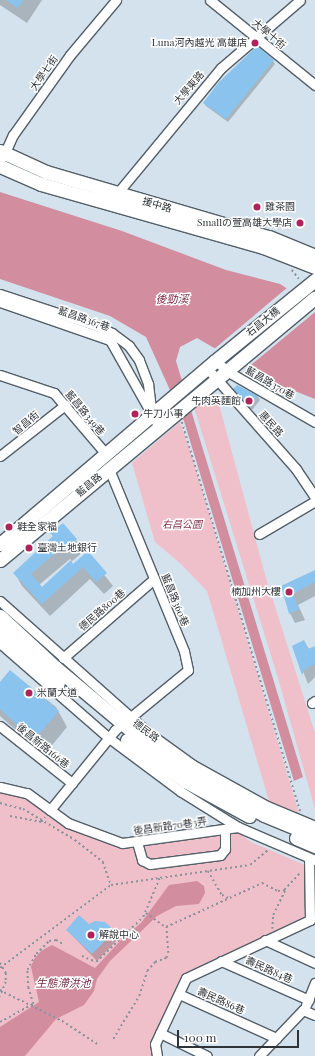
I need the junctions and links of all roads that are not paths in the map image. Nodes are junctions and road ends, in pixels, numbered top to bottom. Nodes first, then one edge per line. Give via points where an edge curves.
1 (116, 0) edge
2 (210, 0) edge
3 (300, 0) edge
4 (255, 37) junction
5 (315, 85) edge
6 (3, 152) edge
7 (0, 166) edge
8 (114, 199) junction
9 (315, 256) edge
10 (315, 267) edge
11 (310, 284) edge
12 (0, 294) edge
13 (315, 298) edge
14 (0, 302) edge
15 (214, 362) junction
16 (230, 367) junction
17 (0, 375) edge
18 (216, 378) junction
19 (65, 405) junction
20 (152, 414) junction
21 (315, 422) edge
22 (159, 427) junction
23 (106, 454) junction
24 (0, 456) edge
25 (109, 468) junction
26 (315, 497) edge
27 (315, 502) edge
28 (259, 534) dead end
29 (2, 548) edge
30 (154, 579) junction
31 (0, 601) edge
32 (0, 616) edge
33 (0, 630) edge
34 (0, 643) edge
35 (63, 658) junction
36 (0, 726) edge
37 (119, 728) junction
38 (72, 783) junction
39 (0, 787) edge
40 (50, 810) junction
41 (315, 826) edge
42 (238, 827) junction
43 (225, 829) junction
44 (315, 836) edge
45 (137, 842) junction
46 (315, 846) edge
47 (311, 860) edge
48 (268, 939) junction
49 (221, 961) junction
50 (315, 963) edge
51 (315, 984) edge
52 (179, 994) junction
53 (308, 1000) junction
54 (303, 1010) junction
55 (315, 1015) edge
56 (160, 1033) junction
57 (276, 1038) junction
58 (157, 1056) edge
59 (207, 1056) edge
60 (259, 1056) edge

1 - 6 street, 大學七街 via 70,55
2 - 4 street, 大學十街
3 - 4 street, 大學東路
4 - 5 street, 大學十街
4 - 8 street, 大學東路 via 216,74
6 - 7 street, 大學七街
6 - 8 street, 援中路
7 - 8 street, 援中路 via 41,184
8 - 9 street, 援中路 via 269,237
8 - 10 street, 援中路 via 263,247
11 - 15 street, 右昌大橋
12 - 20 street via 94,325 112,333 129,346 139,360 148,384
13 - 16 street, 右昌大橋
14 - 20 street, 藍昌路367巷 via 110,340
15 - 16 street, 藍昌路370巷
15 - 18 street, 惠民路
15 - 20 street, 藍昌路
16 - 18 street
16 - 21 street, 藍昌路370巷
17 - 19 street, 藍昌路349巷 via 50,390
18 - 22 street, 藍昌路
18 - 26 street, 惠民路 via 296,469
19 - 23 street, 藍昌路349巷
19 - 24 street, 智昌街
20 - 22 street, 藍昌路367巷
20 - 23 street, 藍昌路
22 - 25 street, 藍昌路
23 - 25 street
23 - 29 street, 藍昌路
25 - 29 street, 藍昌路
25 - 30 street, 藍昌路360巷
27 - 28 street
30 - 35 street, 德民路800巷
30 - 37 street, 藍昌路360巷 via 184,651 188,670
31 - 35 street, 德民路
32 - 37 street, 德民路
33 - 37 street, 德民路
34 - 37 street, 德民路
35 - 37 street, 德民路
36 - 38 street, 後昌新路166巷
37 - 38 street
37 - 41 street, 德民路 via 267,806
37 - 42 street, 德民路 via 180,791
37 - 44 street, 德民路 via 218,790 264,815
37 - 46 street, 德民路 via 185,781 215,800
38 - 40 street
39 - 40 street, 後昌新路70巷3弄 via 26,793
40 - 45 street, 後昌新路70巷3弄 via 68,823 122,843
42 - 43 street, 後昌新路70巷3弄
42 - 47 street, 德民路
43 - 45 street, 後昌新路70巷3弄
43 - 45 street via 225,849 220,855 150,864 142,860
47 - 48 street via 311,918
48 - 49 street
48 - 50 street
49 - 52 street via 186,978
49 - 53 street, 壽民路84巷
51 - 53 street
52 - 56 street
52 - 57 street, 壽民路86巷
53 - 54 street
54 - 55 street
54 - 57 street
56 - 58 street via 155,1044
56 - 59 street
57 - 60 street

